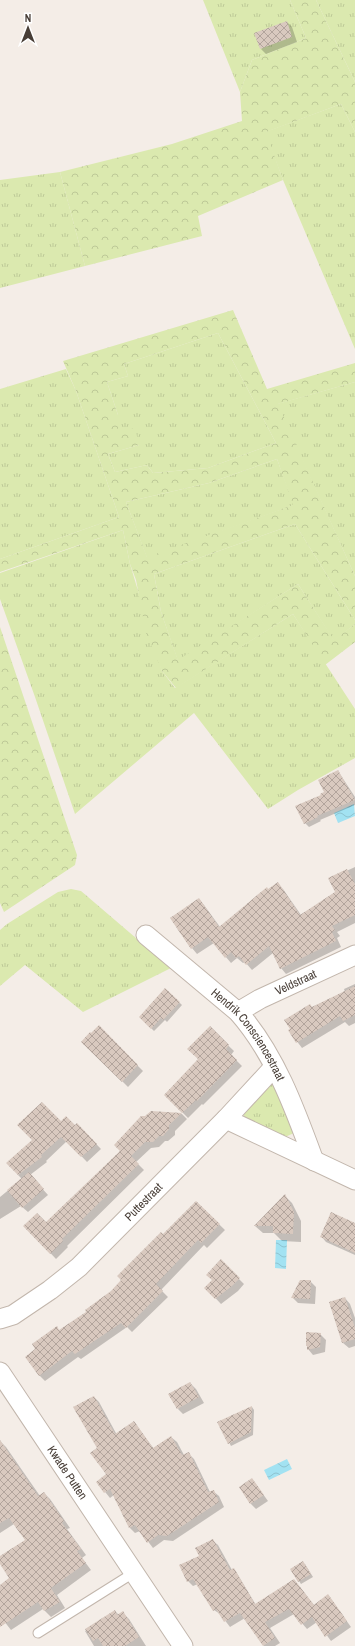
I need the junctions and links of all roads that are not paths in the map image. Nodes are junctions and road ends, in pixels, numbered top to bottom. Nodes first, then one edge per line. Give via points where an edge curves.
1 (146, 935) dead end
2 (355, 955) edge
3 (238, 1012) junction
4 (274, 1067) junction
5 (226, 1119) junction
6 (314, 1161) junction
7 (355, 1180) edge
8 (0, 1319) edge
9 (0, 1372) edge
10 (135, 1572) junction
11 (38, 1633) dead end
12 (183, 1646) edge

1 - 3 street, Hendrik Consciencestraat
2 - 3 street, Veldstraat via 260,999
3 - 4 street, Hendrik Consciencestraat
4 - 5 street, Puttestraat
4 - 6 street, Hendrik Consciencestraat via 294,1106
5 - 6 street
5 - 8 street, Puttestraat via 79,1267 13,1315
6 - 7 street
9 - 10 street, Kwade Putten
10 - 11 lane
10 - 12 street, Kwade Putten

